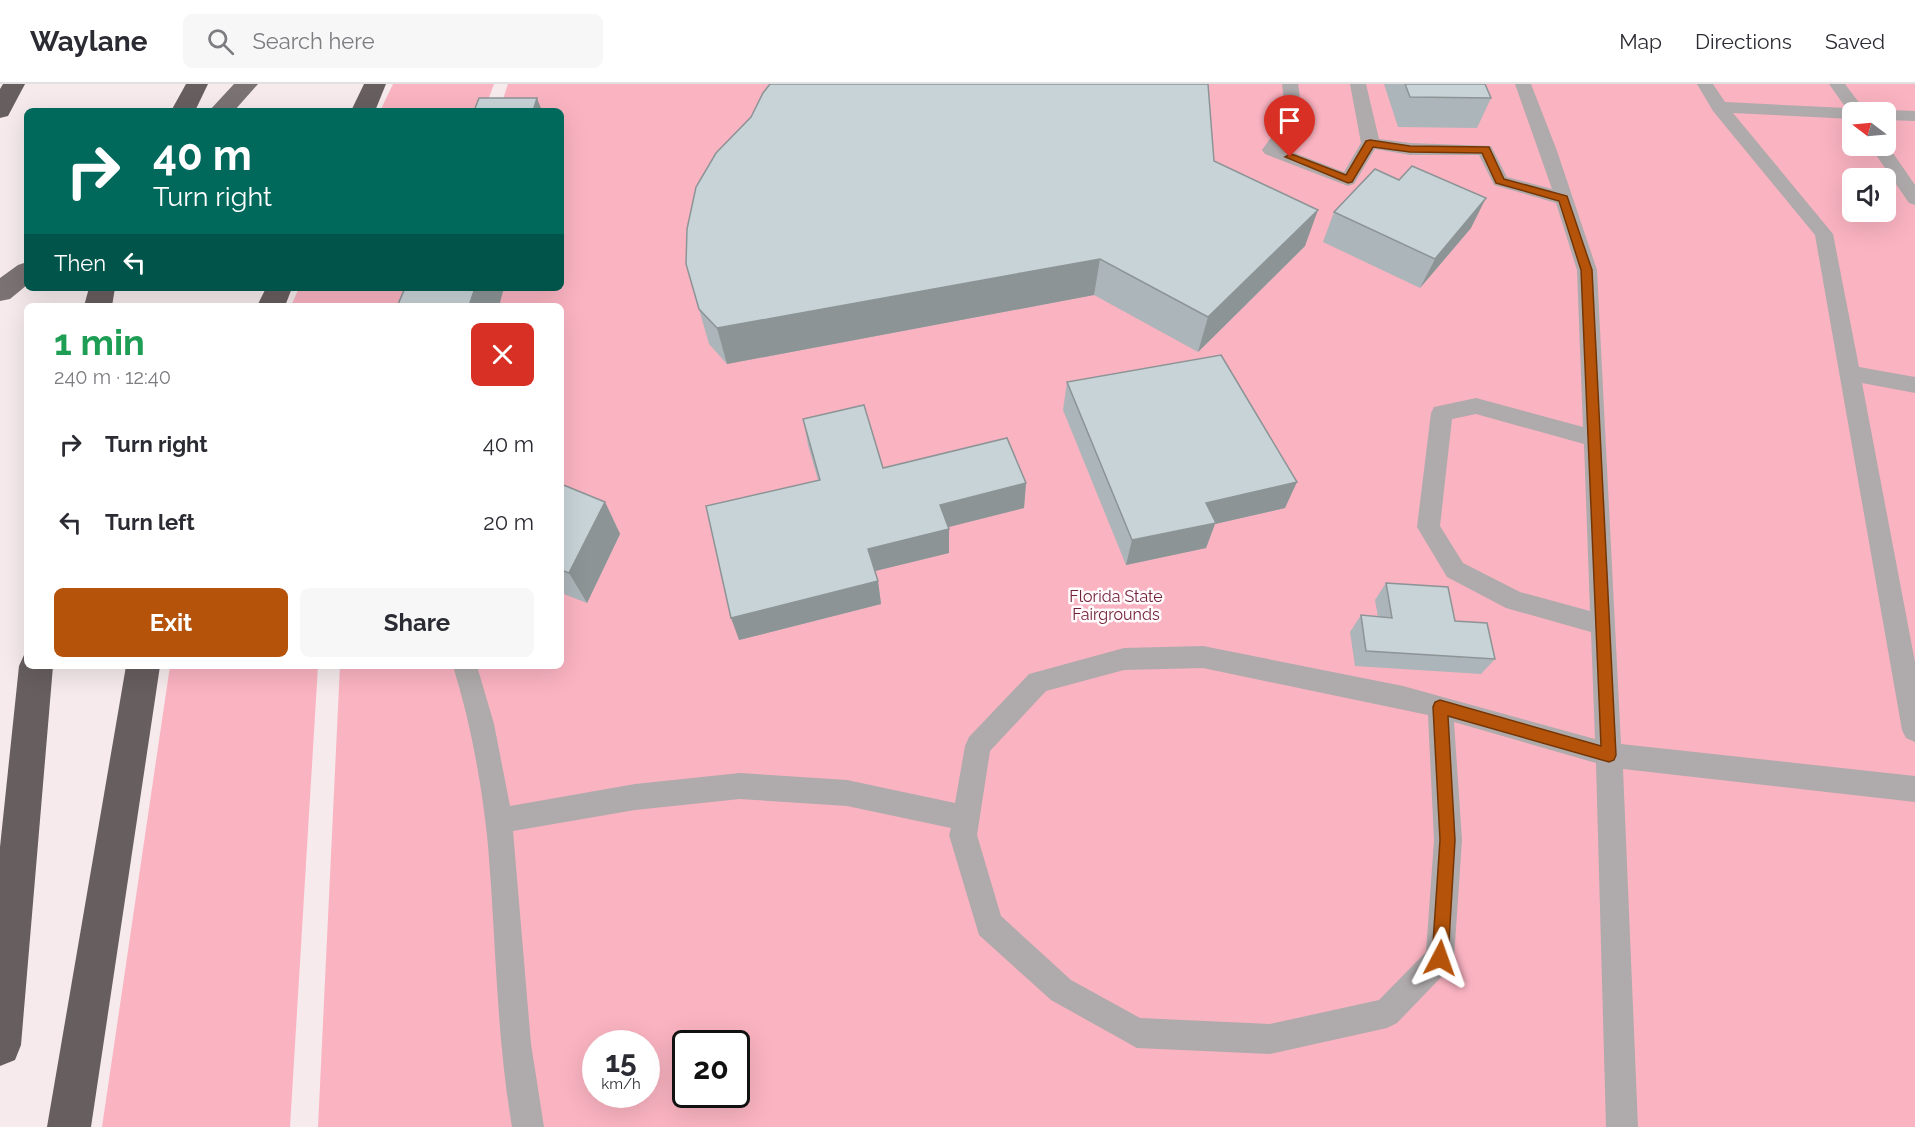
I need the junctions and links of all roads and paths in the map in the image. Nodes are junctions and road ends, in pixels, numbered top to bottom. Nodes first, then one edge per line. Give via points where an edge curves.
1 (14, 84) edge
2 (197, 84) edge
3 (247, 84) edge
4 (375, 84) edge
5 (1290, 84) edge
6 (1358, 84) edge
7 (1523, 84) edge
8 (1705, 84) edge
9 (1837, 84) edge
10 (1848, 102) edge
11 (1719, 107) junction
12 (185, 108) edge
13 (225, 108) edge
14 (364, 108) edge
15 (0, 111) edge
16 (1842, 112) edge
17 (1896, 116) edge
18 (1915, 117) edge
19 (1370, 143) junction
20 (1886, 156) edge
21 (1564, 199) junction
22 (1915, 199) edge
23 (24, 273) edge
24 (0, 292) edge
25 (1850, 373) junction
26 (1915, 385) edge
27 (1594, 438) junction
28 (1603, 625) junction
29 (36, 669) edge
30 (143, 669) edge
31 (466, 669) edge
32 (1440, 707) junction
33 (1915, 730) edge
34 (1609, 755) junction
35 (1915, 789) edge
36 (966, 818) junction
37 (497, 821) junction
38 (0, 1045) edge
39 (69, 1127) edge
40 (528, 1127) edge
41 (1622, 1127) edge

1 - 15 highway
2 - 12 highway
3 - 13 main road
4 - 14 highway
5 - 19 lane via 1293,122 1271,150 1348,180
6 - 19 lane
7 - 21 lane
8 - 11 lane
9 - 10 lane
11 - 16 lane
11 - 25 lane via 1824,234
17 - 18 lane
19 - 21 lane via 1410,149 1485,150 1500,181
20 - 22 lane
21 - 27 lane via 1587,270
23 - 24 main road
25 - 26 lane
25 - 33 lane
27 - 28 lane
27 - 28 lane via 1476,406 1442,413 1428,527 1455,570 1514,601
28 - 34 lane
29 - 38 highway
30 - 39 highway
31 - 37 lane via 492,774
32 - 34 lane
32 - 36 lane via 1203,657 1124,659 1038,682 978,746
32 - 36 lane via 1448,840 1440,958 1387,1013 1270,1039 1137,1033 1061,990 989,925 963,835
34 - 35 lane
34 - 41 lane
36 - 37 lane via 847,793 740,786 635,797
37 - 40 lane via 513,1013

